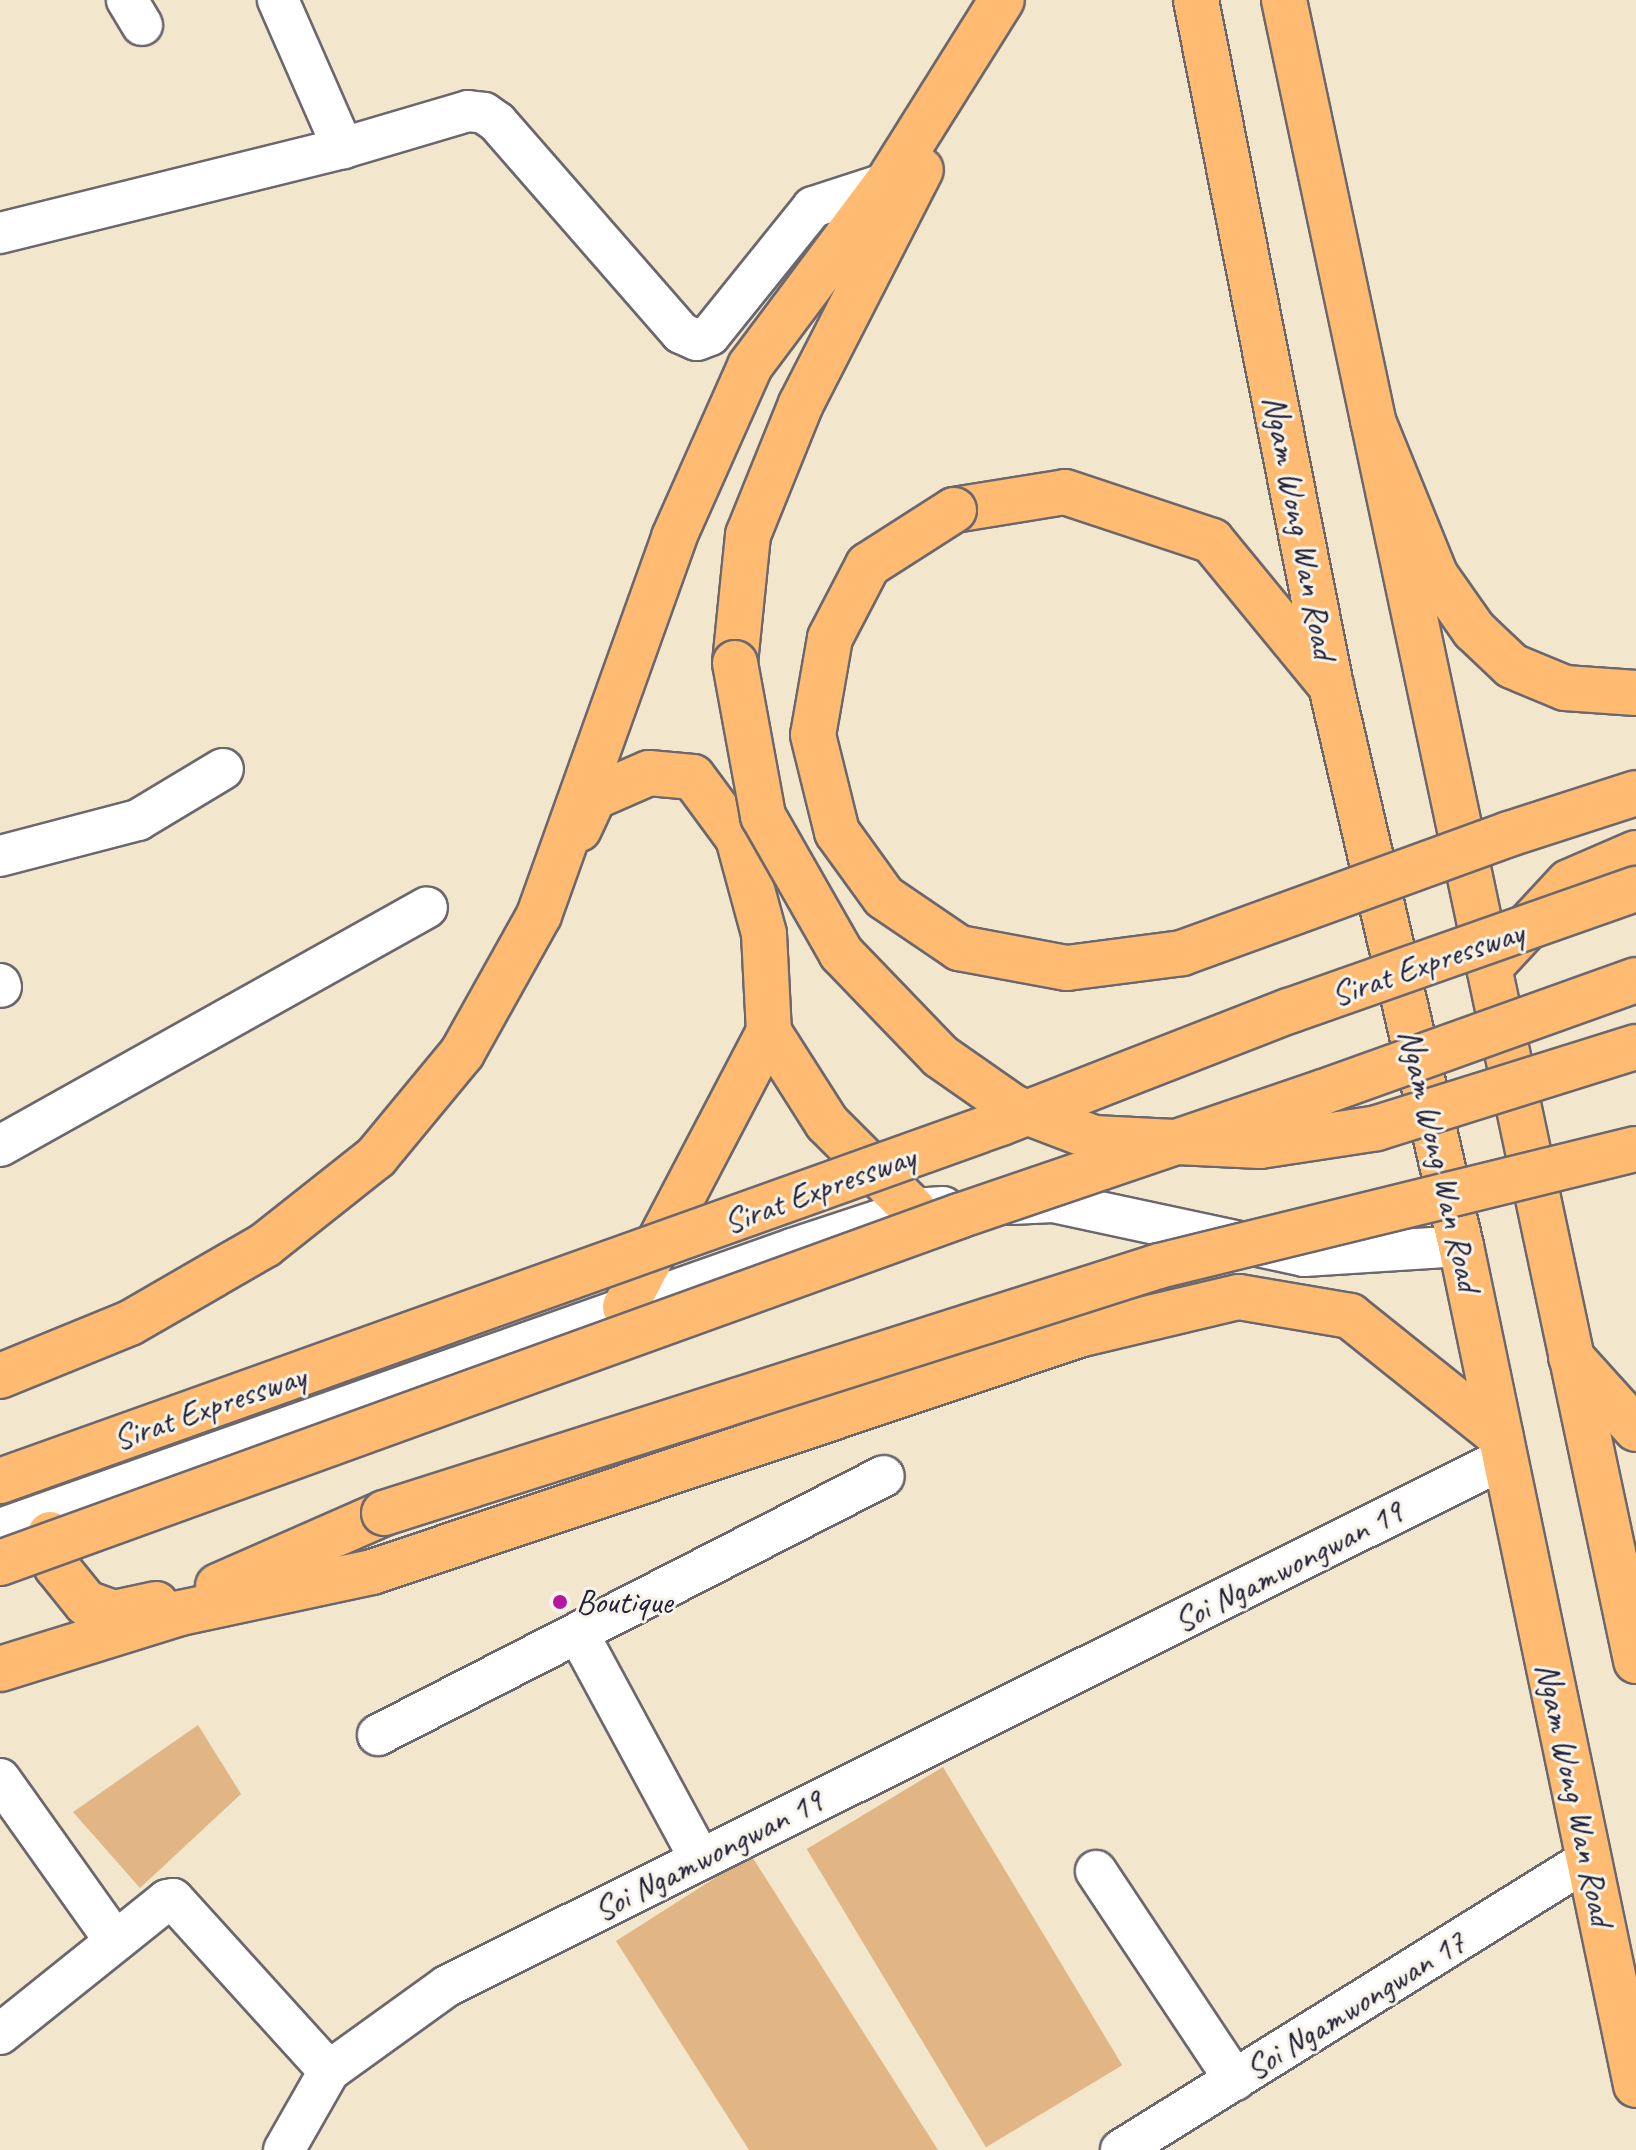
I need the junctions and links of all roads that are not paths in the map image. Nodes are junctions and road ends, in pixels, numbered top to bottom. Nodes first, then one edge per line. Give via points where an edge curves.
1 (278, 0) edge
2 (1002, 0) edge
3 (1196, 0) edge
4 (1284, 0) edge
5 (343, 148) junction
6 (887, 183) junction
7 (0, 233) edge
8 (1373, 421) junction
9 (1331, 686) junction
10 (1636, 693) edge
11 (223, 769) dead end
12 (1636, 793) edge
13 (1636, 853) edge
14 (0, 856) edge
15 (1636, 889) edge
16 (427, 907) dead end
17 (539, 915) junction
18 (1489, 968) junction
19 (1636, 980) edge
20 (769, 1032) junction
21 (1636, 1047) edge
22 (0, 1146) edge
23 (1636, 1149) edge
24 (913, 1209) junction
25 (1461, 1246) junction
26 (625, 1307) junction
27 (1571, 1357) junction
28 (0, 1376) edge
29 (1636, 1429) edge
30 (1503, 1447) junction
31 (884, 1476) dead end
32 (0, 1481) edge
33 (22, 1533) edge
34 (186, 1605) junction
35 (579, 1635) junction
36 (1636, 1661) edge
37 (20, 1663) edge
38 (378, 1735) dead end
39 (0, 1779) edge
40 (700, 1859) junction
41 (1589, 1859) junction
42 (1096, 1871) dead end
43 (115, 1941) junction
44 (0, 2034) edge
45 (329, 2071) junction
46 (1235, 2080) junction
47 (1636, 2085) edge
48 (284, 2150) edge
49 (1121, 2150) edge

1 - 5 street
2 - 6 main road
2 - 21 main road, bridge via 801,404 748,535 735,663 763,816 841,953 940,1056 1013,1107 1094,1138 1260,1146 1377,1128
3 - 9 main road, Ngam Wong Wan Road
4 - 8 main road
5 - 6 street via 468,111 484,113 681,333 697,340 710,335 813,207
5 - 7 street
6 - 17 main road via 750,366 674,537
8 - 10 main road via 1436,576 1474,630 1512,666 1565,688
8 - 18 main road
9 - 12 main road, bridge via 1212,541 1065,492 954,510 868,565 830,638 813,735 837,832 884,897 959,948 1067,968 1182,953
9 - 25 main road, Ngam Wong Wan Road
11 - 14 street via 138,820
13 - 18 main road via 1569,882
15 - 32 main road, Sirat Expressway, bridge
16 - 22 street
17 - 20 main road via 594,797 649,773 693,777 738,838 764,934
17 - 28 main road via 462,1053 376,1157 265,1245 130,1323
18 - 27 main road
19 - 33 main road, bridge via 915,1232
20 - 24 main road via 827,1123
20 - 26 main road
23 - 34 main road, bridge via 1159,1266 384,1513
24 - 25 street via 1053,1202 1304,1256
24 - 26 street
25 - 30 main road, Ngam Wong Wan Road
26 - 33 street
27 - 29 main road
27 - 36 main road
30 - 34 main road via 1350,1316 1239,1297 1082,1334 372,1572
30 - 40 street, Soi Ngamwongwan 19
30 - 41 main road, Ngam Wong Wan Road
31 - 35 street
33 - 34 main road via 86,1603 114,1613
33 - 37 main road via 10,1543 33,1554 46,1575 58,1626
34 - 37 main road
35 - 38 street
35 - 40 street
39 - 43 street
40 - 45 street, Soi Ngamwongwan 19 via 447,1986
41 - 46 street, Soi Ngamwongwan 17
41 - 47 main road, Ngam Wong Wan Road
42 - 46 street
43 - 44 street
43 - 45 street via 167,1900 178,1901
45 - 48 street
46 - 49 street, Soi Ngamwongwan 17

